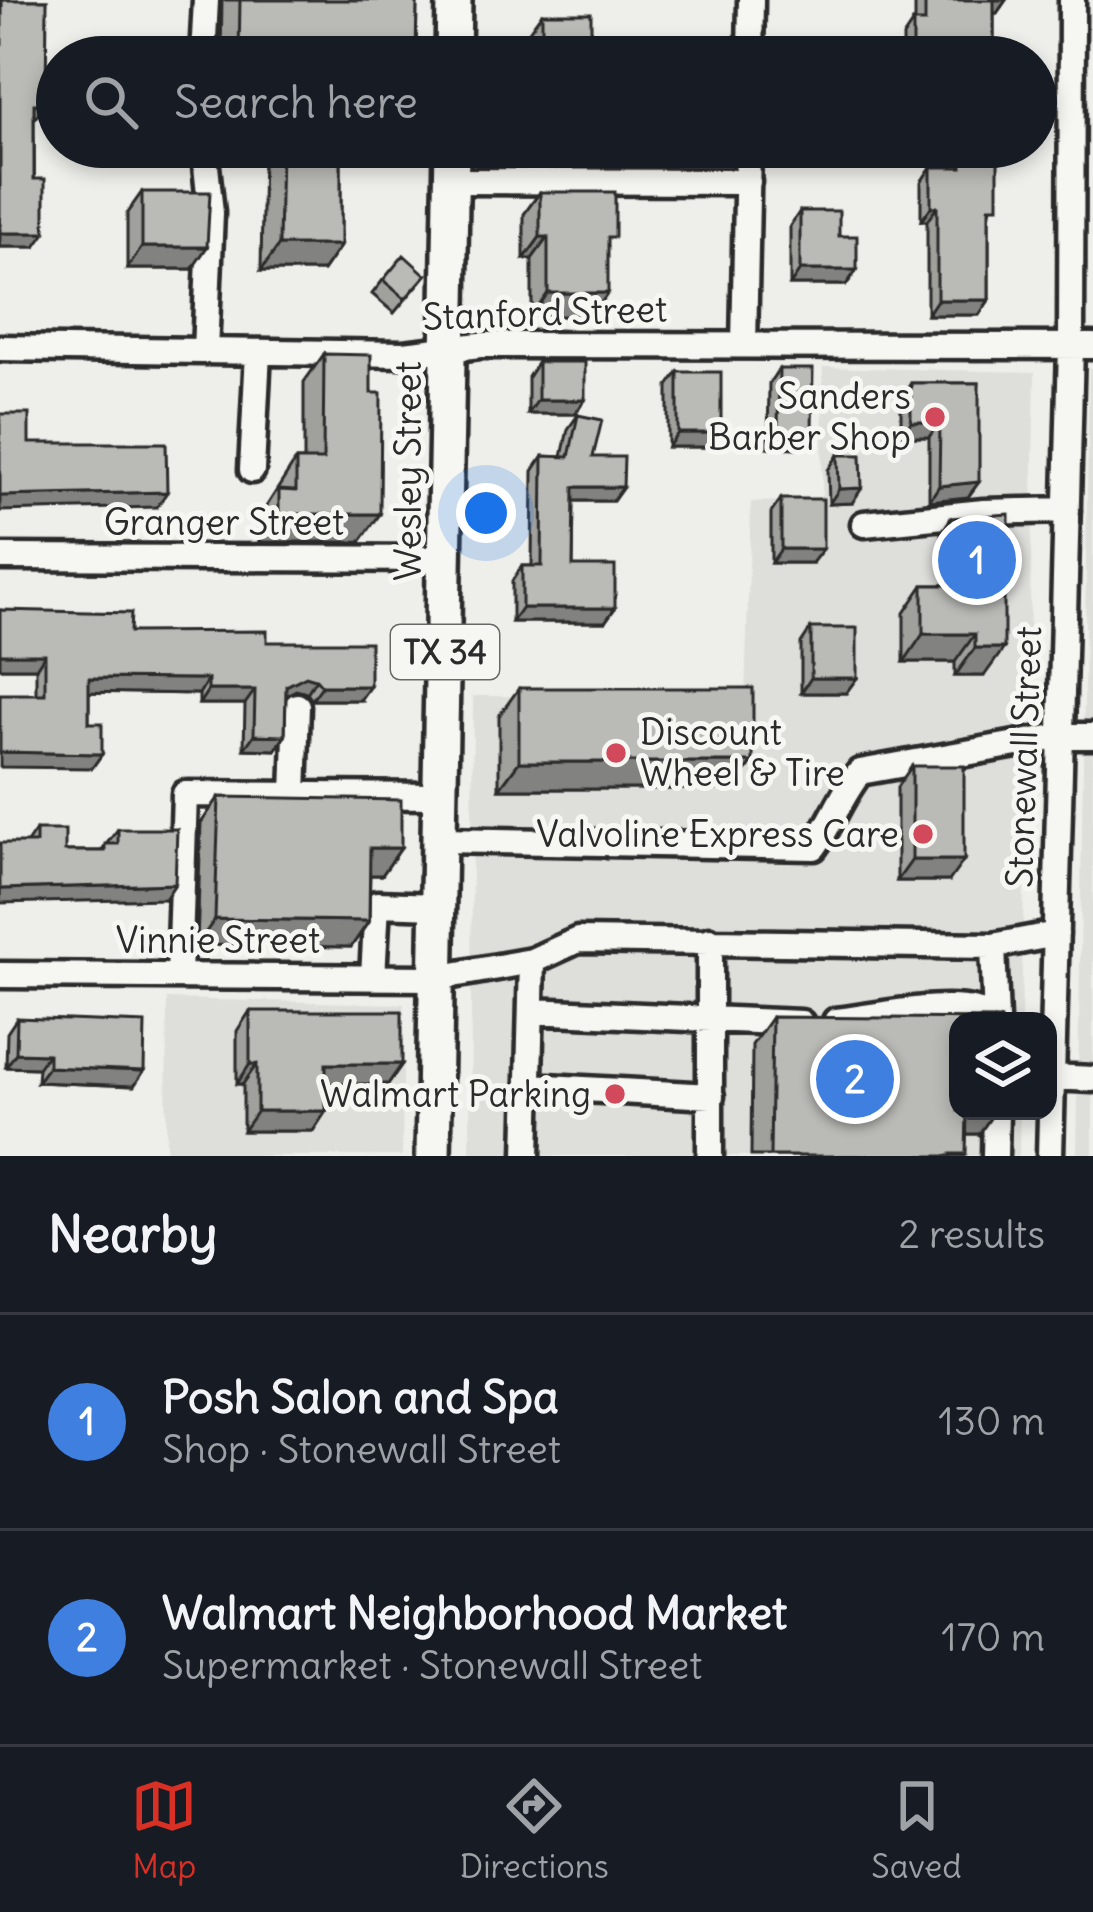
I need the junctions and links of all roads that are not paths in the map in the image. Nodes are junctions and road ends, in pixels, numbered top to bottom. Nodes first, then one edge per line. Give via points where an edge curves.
1 (206, 0) edge
2 (454, 0) edge
3 (751, 0) edge
4 (1072, 0) edge
5 (204, 36) edge
6 (453, 36) edge
7 (750, 36) edge
8 (1082, 39) edge
9 (206, 168) edge
10 (452, 168) edge
11 (748, 168) edge
12 (452, 181) junction
13 (748, 182) junction
14 (744, 345) junction
15 (1082, 346) edge
16 (0, 348) edge
17 (448, 348) junction
18 (205, 351) junction
19 (258, 352) junction
20 (252, 470) dead end
21 (1067, 510) junction
22 (864, 524) dead end
23 (0, 557) edge
24 (447, 559) junction
25 (297, 706) dead end
26 (1061, 736) junction
27 (1093, 736) edge
28 (294, 795) junction
29 (441, 796) junction
30 (440, 840) junction
31 (438, 906) junction
32 (1056, 934) junction
33 (710, 940) junction
34 (993, 946) junction
35 (532, 961) junction
36 (0, 975) edge
37 (178, 976) junction
38 (374, 977) junction
39 (436, 978) junction
40 (531, 1011) junction
41 (986, 1012) edge
42 (996, 1012) edge
43 (1054, 1012) edge
44 (712, 1022) junction
45 (1057, 1077) edge
46 (1093, 1079) edge
47 (529, 1086) junction
48 (711, 1096) junction
49 (996, 1120) edge
50 (1051, 1120) edge
51 (434, 1156) edge
52 (527, 1156) edge
53 (710, 1156) edge
54 (994, 1156) edge
55 (1050, 1156) edge

1 - 5 street
2 - 6 main road
3 - 7 street
4 - 8 street, Stonewall Street
8 - 15 street, Stonewall Street
9 - 18 street
10 - 12 main road, Wesley Street / TX 34
11 - 13 street
12 - 13 street
12 - 17 main road, Wesley Street / TX 34
13 - 14 street
14 - 15 street, Stanford Street
14 - 17 street, Stanford Street
15 - 21 street, Stonewall Street
16 - 18 street, Stanford Street
17 - 19 street, Stanford Street
17 - 24 main road, Wesley Street / TX 34
18 - 19 street, Stanford Street
19 - 20 street
21 - 22 street
21 - 26 street, Stonewall Street
23 - 24 street, Granger Street
24 - 29 main road, Wesley Street / TX 34
25 - 28 street
26 - 27 street
26 - 30 street via 860,772 814,847
26 - 32 street, Stonewall Street
28 - 29 street
28 - 37 street via 185,794
29 - 30 main road, Wesley Street / TX 34
30 - 31 main road, Wesley Street / TX 34
31 - 38 street via 376,904
31 - 39 main road, Wesley Street / TX 34
32 - 34 street, Vinnie Street
32 - 43 street, Stonewall Street
33 - 34 street, Vinnie Street
33 - 35 street, Vinnie Street via 578,940
33 - 44 street
34 - 42 street
35 - 39 street, Vinnie Street
35 - 40 street
36 - 37 street, Vinnie Street
37 - 38 street, Vinnie Street
38 - 39 street, Vinnie Street
39 - 51 main road, Wesley Street / TX 34
40 - 44 street
40 - 47 street
41 - 44 street via 937,1007 813,1023
44 - 48 street
45 - 46 street
47 - 48 street
47 - 52 street
48 - 53 street
49 - 54 street
50 - 55 street, Stonewall Street

